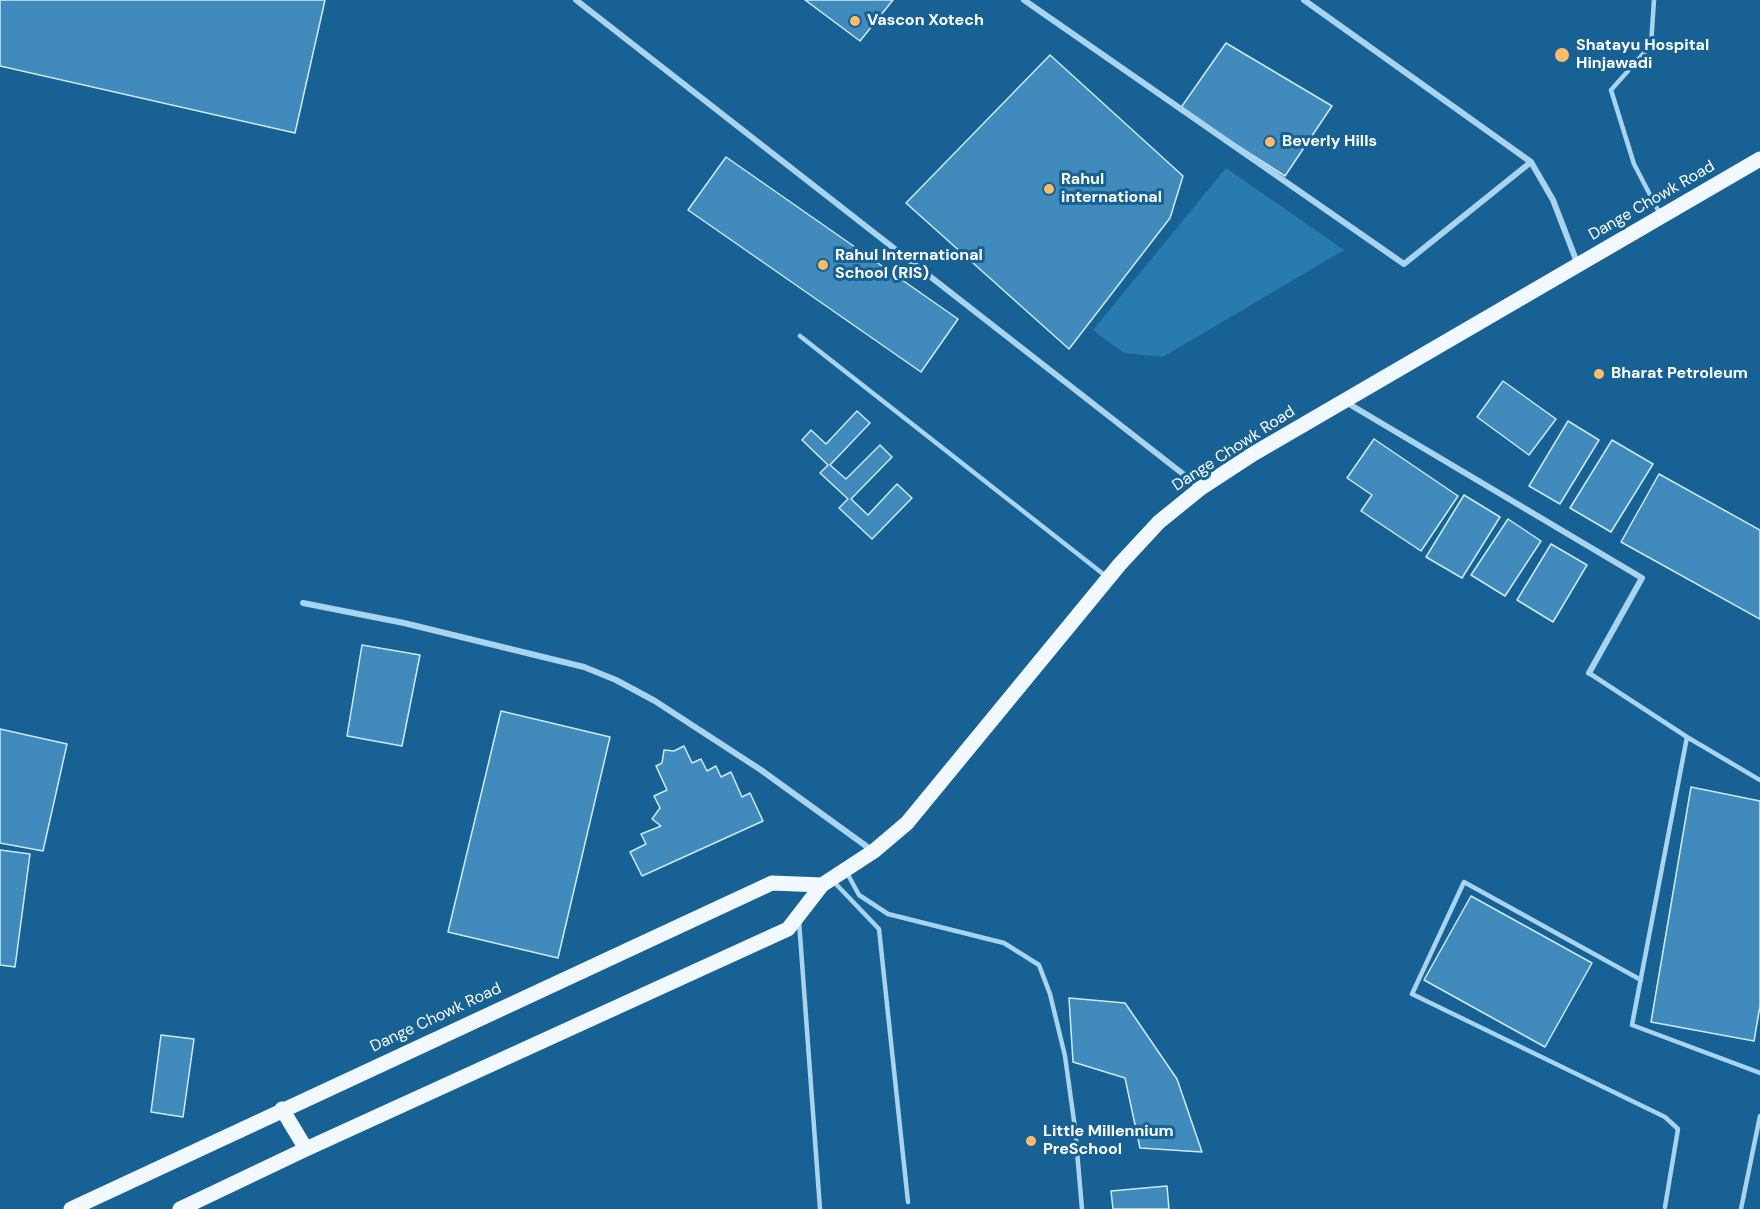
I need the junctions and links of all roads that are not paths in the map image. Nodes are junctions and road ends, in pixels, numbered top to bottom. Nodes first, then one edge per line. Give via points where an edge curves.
1 (576, 0) edge
2 (1024, 0) edge
3 (1304, 0) edge
4 (1654, 0) edge
5 (1760, 159) edge
6 (1531, 162) junction
7 (1661, 217) junction
8 (1578, 265) junction
9 (800, 336) dead end
10 (1344, 401) junction
11 (1201, 488) junction
12 (1108, 579) junction
13 (303, 603) dead end
14 (1589, 673) joint
15 (1687, 736) junction
16 (1760, 780) edge
17 (874, 851) junction
18 (846, 871) junction
19 (827, 882) junction
20 (798, 915) junction
21 (1641, 980) junction
22 (1760, 1073) edge
23 (282, 1109) junction
24 (1760, 1116) edge
25 (306, 1149) junction
26 (908, 1202) dead end
27 (1665, 1207) dead end
28 (71, 1209) edge
29 (180, 1209) edge
30 (820, 1209) edge
31 (1082, 1209) edge
32 (1741, 1209) edge

1 - 11 street
2 - 6 street via 1404,264
3 - 6 street
4 - 7 lane via 1651,45 1611,90 1634,164
5 - 7 main road, Dange Chowk Road
6 - 8 street via 1553,200
7 - 8 main road, Dange Chowk Road
8 - 10 main road, Dange Chowk Road
9 - 12 lane
10 - 11 main road, Dange Chowk Road
10 - 14 street via 1642,578
11 - 12 main road, Dange Chowk Road via 1159,522
12 - 17 main road, Dange Chowk Road via 907,823
13 - 17 street via 415,625 584,667 616,680 655,700 761,770
14 - 15 lane
15 - 16 lane
15 - 21 lane
17 - 18 main road, Dange Chowk Road
18 - 19 main road, Dange Chowk Road
18 - 31 lane via 859,895 888,914 1004,943 1039,965 1065,1056
19 - 20 main road, Dange Chowk Road
19 - 23 main road, Dange Chowk Road via 771,883
19 - 26 lane via 879,929
20 - 25 main road, Dange Chowk Road via 788,929
20 - 30 lane
21 - 22 lane via 1632,1025
21 - 27 lane via 1464,882 1412,994 1672,1123 1678,1129
23 - 25 main road
23 - 28 main road, Dange Chowk Road
24 - 32 lane
25 - 29 main road, Dange Chowk Road

